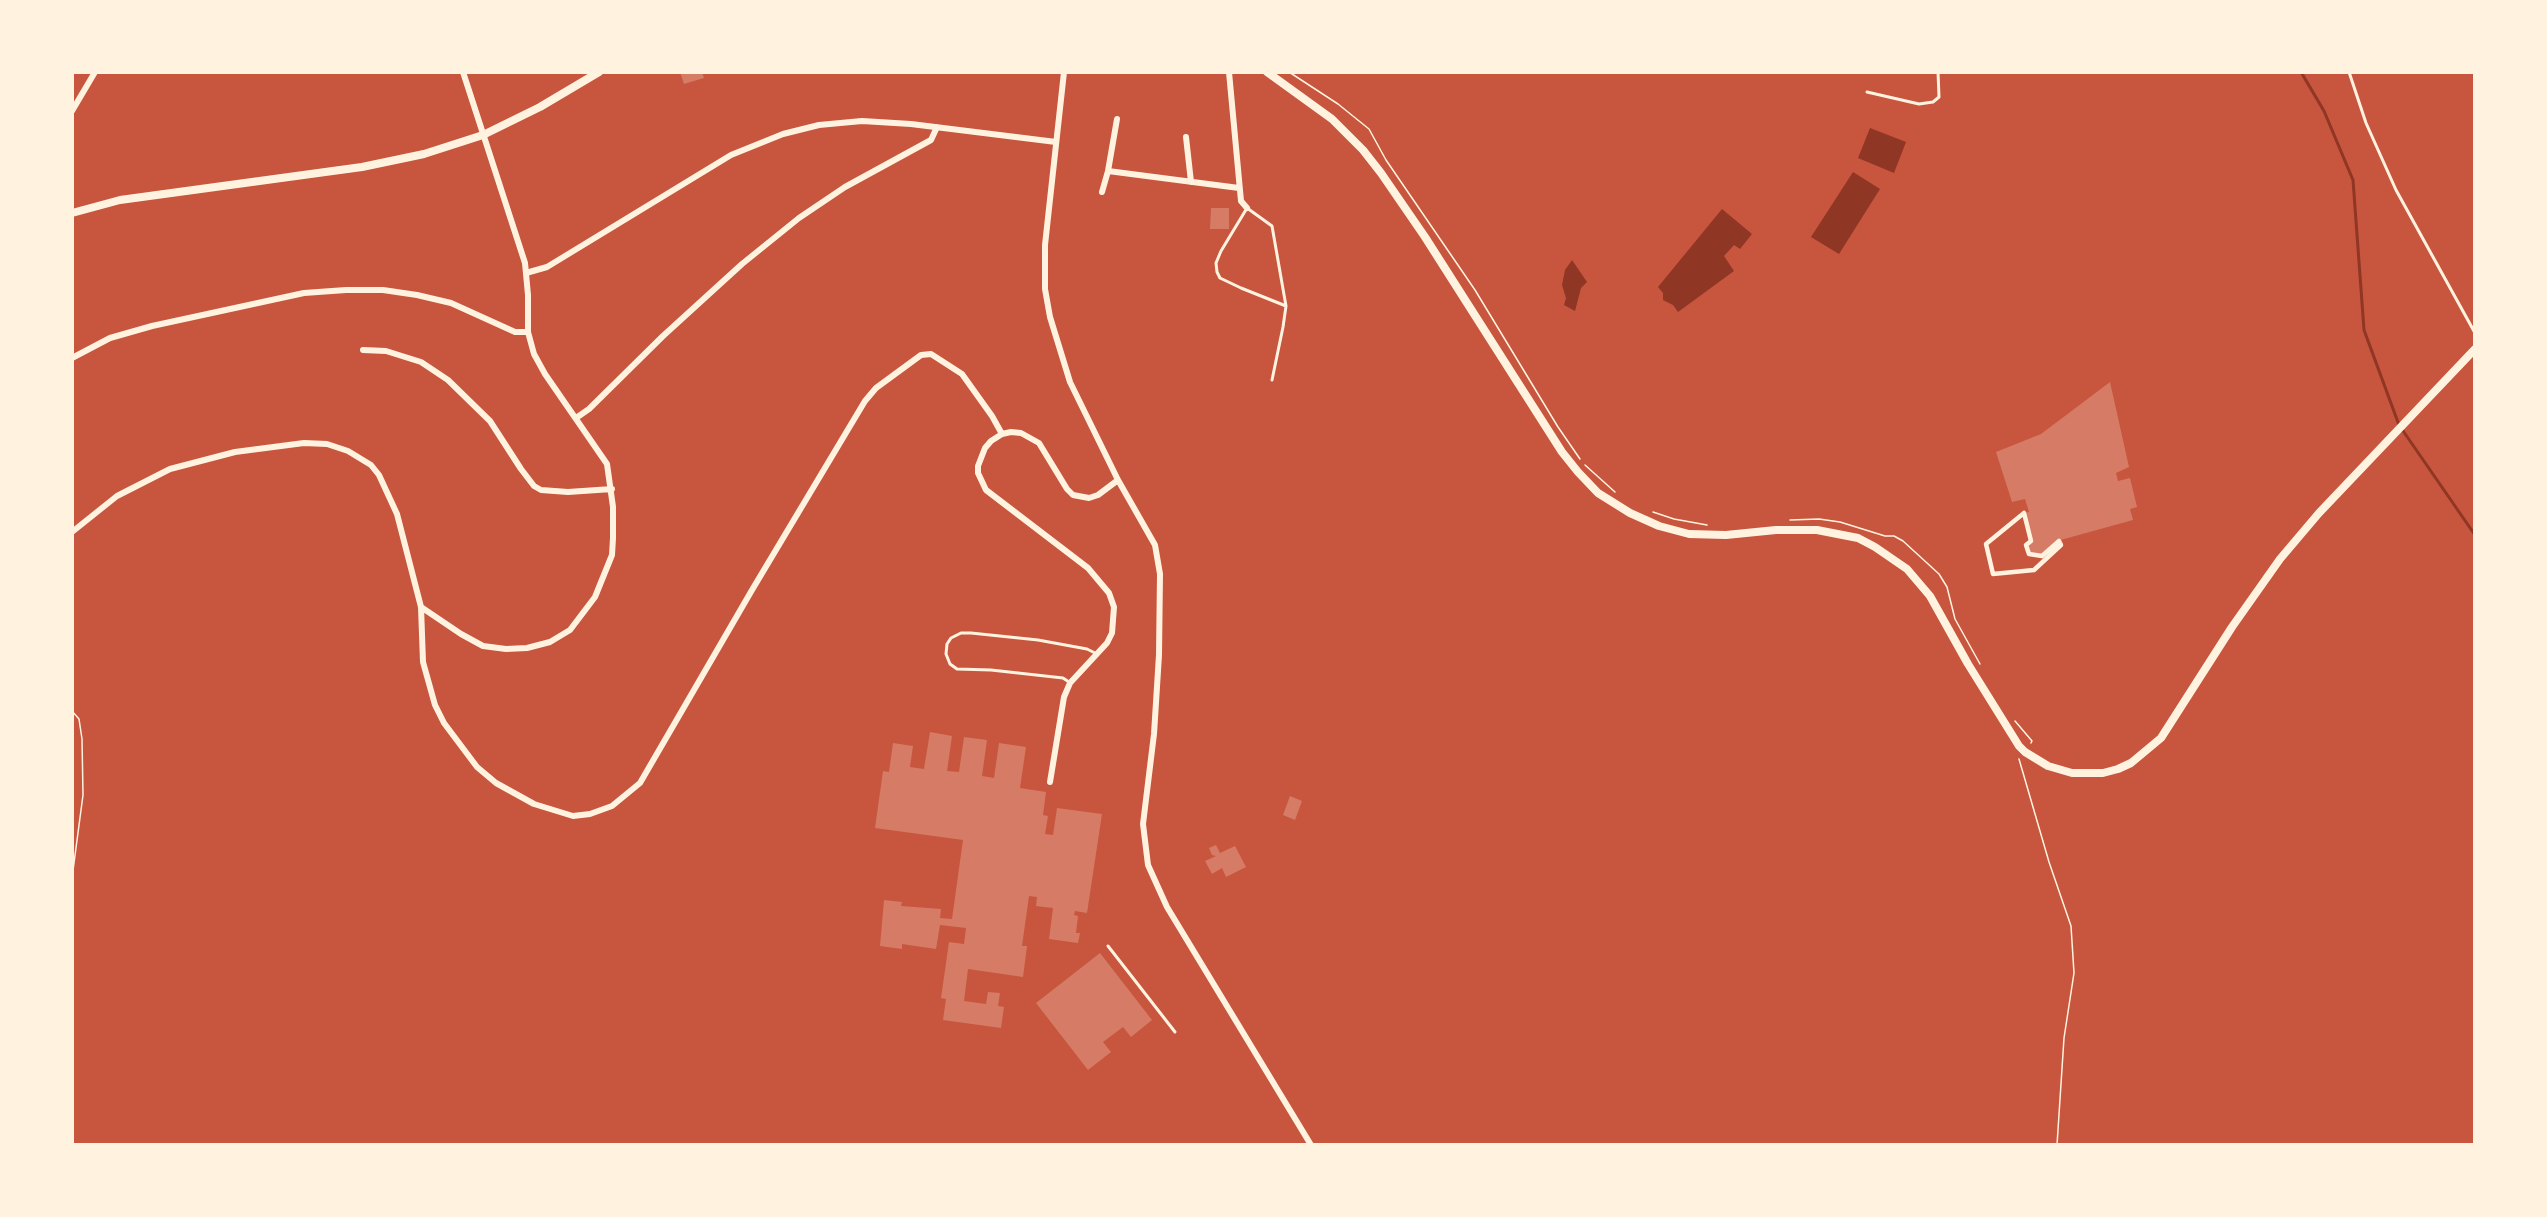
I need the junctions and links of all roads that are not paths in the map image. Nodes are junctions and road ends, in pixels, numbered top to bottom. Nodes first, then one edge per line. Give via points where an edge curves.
1 (95, 72) edge
2 (462, 72) edge
3 (599, 72) edge
4 (1064, 72) edge
5 (1229, 72) edge
6 (1268, 72) edge
7 (1938, 72) edge
8 (2349, 72) edge
9 (1867, 92) dead end
10 (72, 111) edge
11 (1117, 119) dead end
12 (937, 127) junction
13 (483, 135) junction
14 (1186, 137) dead end
15 (1056, 142) junction
16 (1108, 171) junction
17 (1191, 182) junction
18 (1239, 188) junction
19 (1102, 192) dead end
20 (1246, 208) junction
21 (72, 213) edge
22 (526, 273) junction
23 (1286, 306) junction
24 (528, 332) junction
25 (2475, 333) edge
26 (2475, 349) edge
27 (363, 350) dead end
28 (72, 358) edge
29 (1272, 380) dead end
30 (576, 418) junction
31 (1002, 434) junction
32 (1118, 480) junction
33 (612, 489) junction
34 (2024, 513) joint
35 (72, 532) edge
36 (421, 607) junction
37 (1098, 654) junction
38 (1070, 683) junction
39 (1050, 782) dead end
40 (1108, 946) dead end
41 (1175, 1032) dead end
42 (1311, 1145) edge

1 - 10 street
2 - 13 street
3 - 13 street
4 - 15 street
5 - 18 street
6 - 26 street via 1332,119 1381,172 1562,452 1591,486 1630,513 1674,531 1710,536 1817,530 1858,538 1884,552 1907,569 1930,596 2019,746 2035,759 2058,769 2103,773 2131,763 2149,751 2174,720 2232,627 2280,560 2319,513
7 - 9 lane via 1939,97 1933,102 1919,104
8 - 25 lane via 2366,123 2396,190
11 - 16 street
12 - 15 street
12 - 22 street via 845,122 819,125 755,144 713,164 548,267
12 - 30 street via 931,140 845,187 799,218 742,264
13 - 21 street via 382,164 120,200
13 - 22 street
14 - 17 street
15 - 32 street via 1045,245 1045,289 1050,317 1070,382
16 - 17 street
16 - 19 street
17 - 18 street
18 - 20 street via 1240,201
20 - 23 lane via 1272,226
20 - 23 lane via 1221,251 1217,272 1220,278
22 - 24 street
23 - 29 lane
24 - 28 street via 514,332 440,300 383,290 346,290 304,293 152,326 110,338
24 - 30 street via 545,374
27 - 33 street via 404,356 442,375 490,421 521,469 541,490
30 - 33 street via 607,464
31 - 32 street via 1022,433 1039,443 1067,489 1081,498 1098,495
31 - 36 street via 962,374 931,354 921,355 876,388 640,783 626,797 600,811 573,816 534,804 496,783 477,767 435,705 423,662
31 - 37 street via 991,441 980,458 978,473 986,490 1088,568 1108,592 1115,620 1112,633
32 - 42 street via 1155,545 1160,574 1154,734 1143,825 1148,865 1167,907
33 - 36 street via 614,538 607,570 584,614 560,637 527,648 483,646
34 - 34 street via 1986,544 1993,574 2034,570 2061,545 2059,541 2042,556 2029,554 2026,545 2031,541
35 - 36 street via 117,496 170,469 257,449 327,444 360,458 380,475 405,538
37 - 38 street
37 - 38 lane via 1038,640 971,633 961,633 947,644 946,654 957,669 1063,678
38 - 39 street via 1064,697
40 - 41 lane

